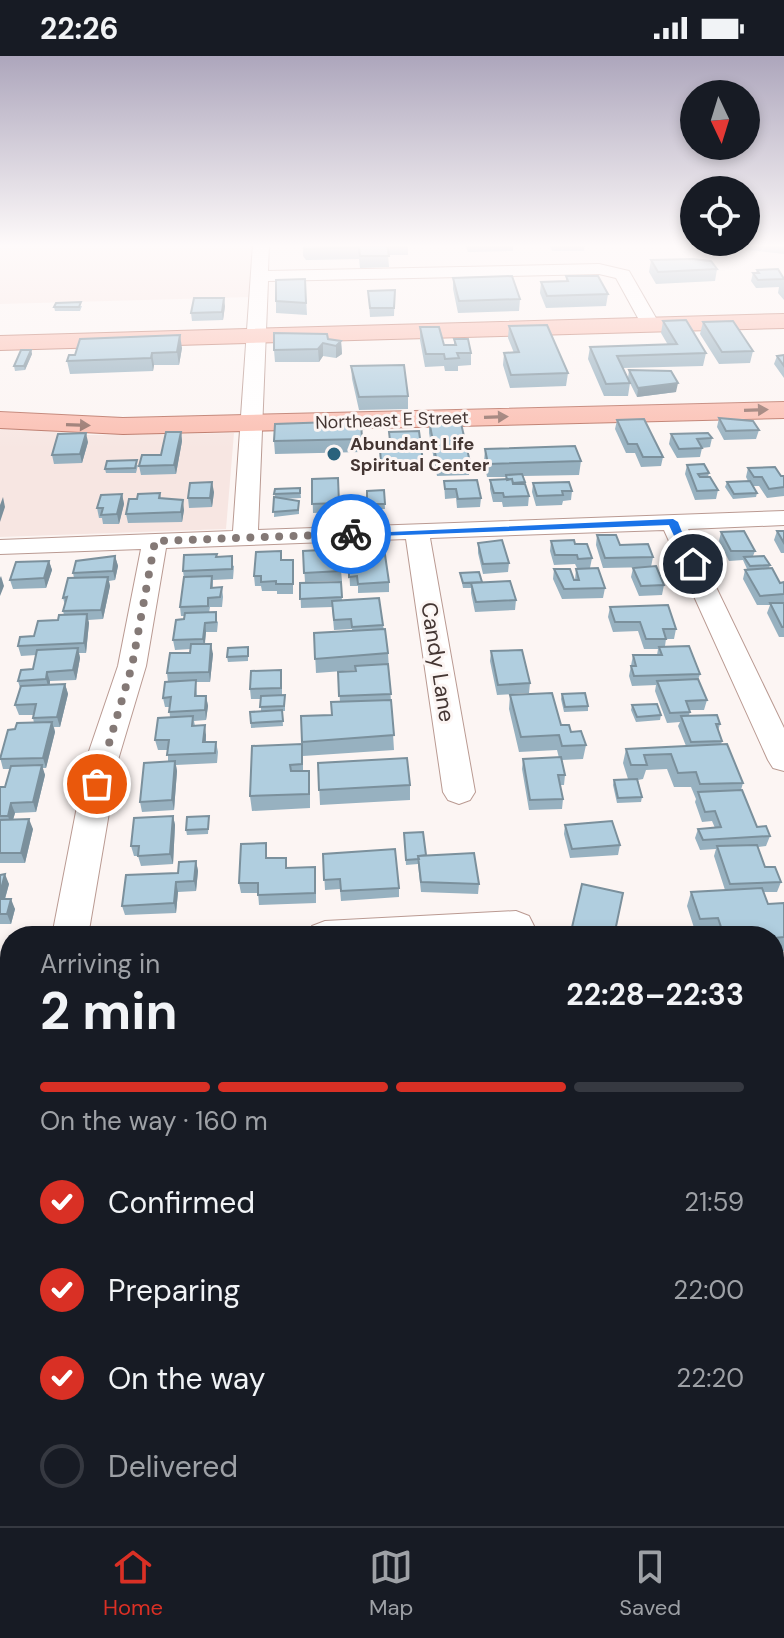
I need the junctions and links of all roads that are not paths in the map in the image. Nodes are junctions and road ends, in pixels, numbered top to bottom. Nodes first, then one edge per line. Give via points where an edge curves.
1 (258, 313) edge
2 (644, 313) edge
3 (784, 321) edge
4 (651, 325) junction
5 (257, 336) junction
6 (0, 343) edge
7 (784, 410) edge
8 (0, 420) edge
9 (250, 424) junction
10 (784, 518) edge
11 (673, 522) junction
12 (417, 532) junction
13 (245, 537) junction
14 (155, 541) junction
15 (0, 547) edge
16 (784, 760) edge
17 (459, 792) dead end
18 (72, 926) edge

1 - 5 street
2 - 4 street
3 - 4 main road
4 - 5 main road
5 - 6 main road
5 - 9 street
9 -> 7 main road, Northeast E Street
8 -> 9 main road, Northeast E Street via 123,426
9 - 13 street
10 - 11 street
11 - 12 street
11 - 16 street
12 - 13 street
12 - 17 street, Candy Lane
13 - 14 street
14 - 15 street
14 - 18 street via 132,666 102,760

